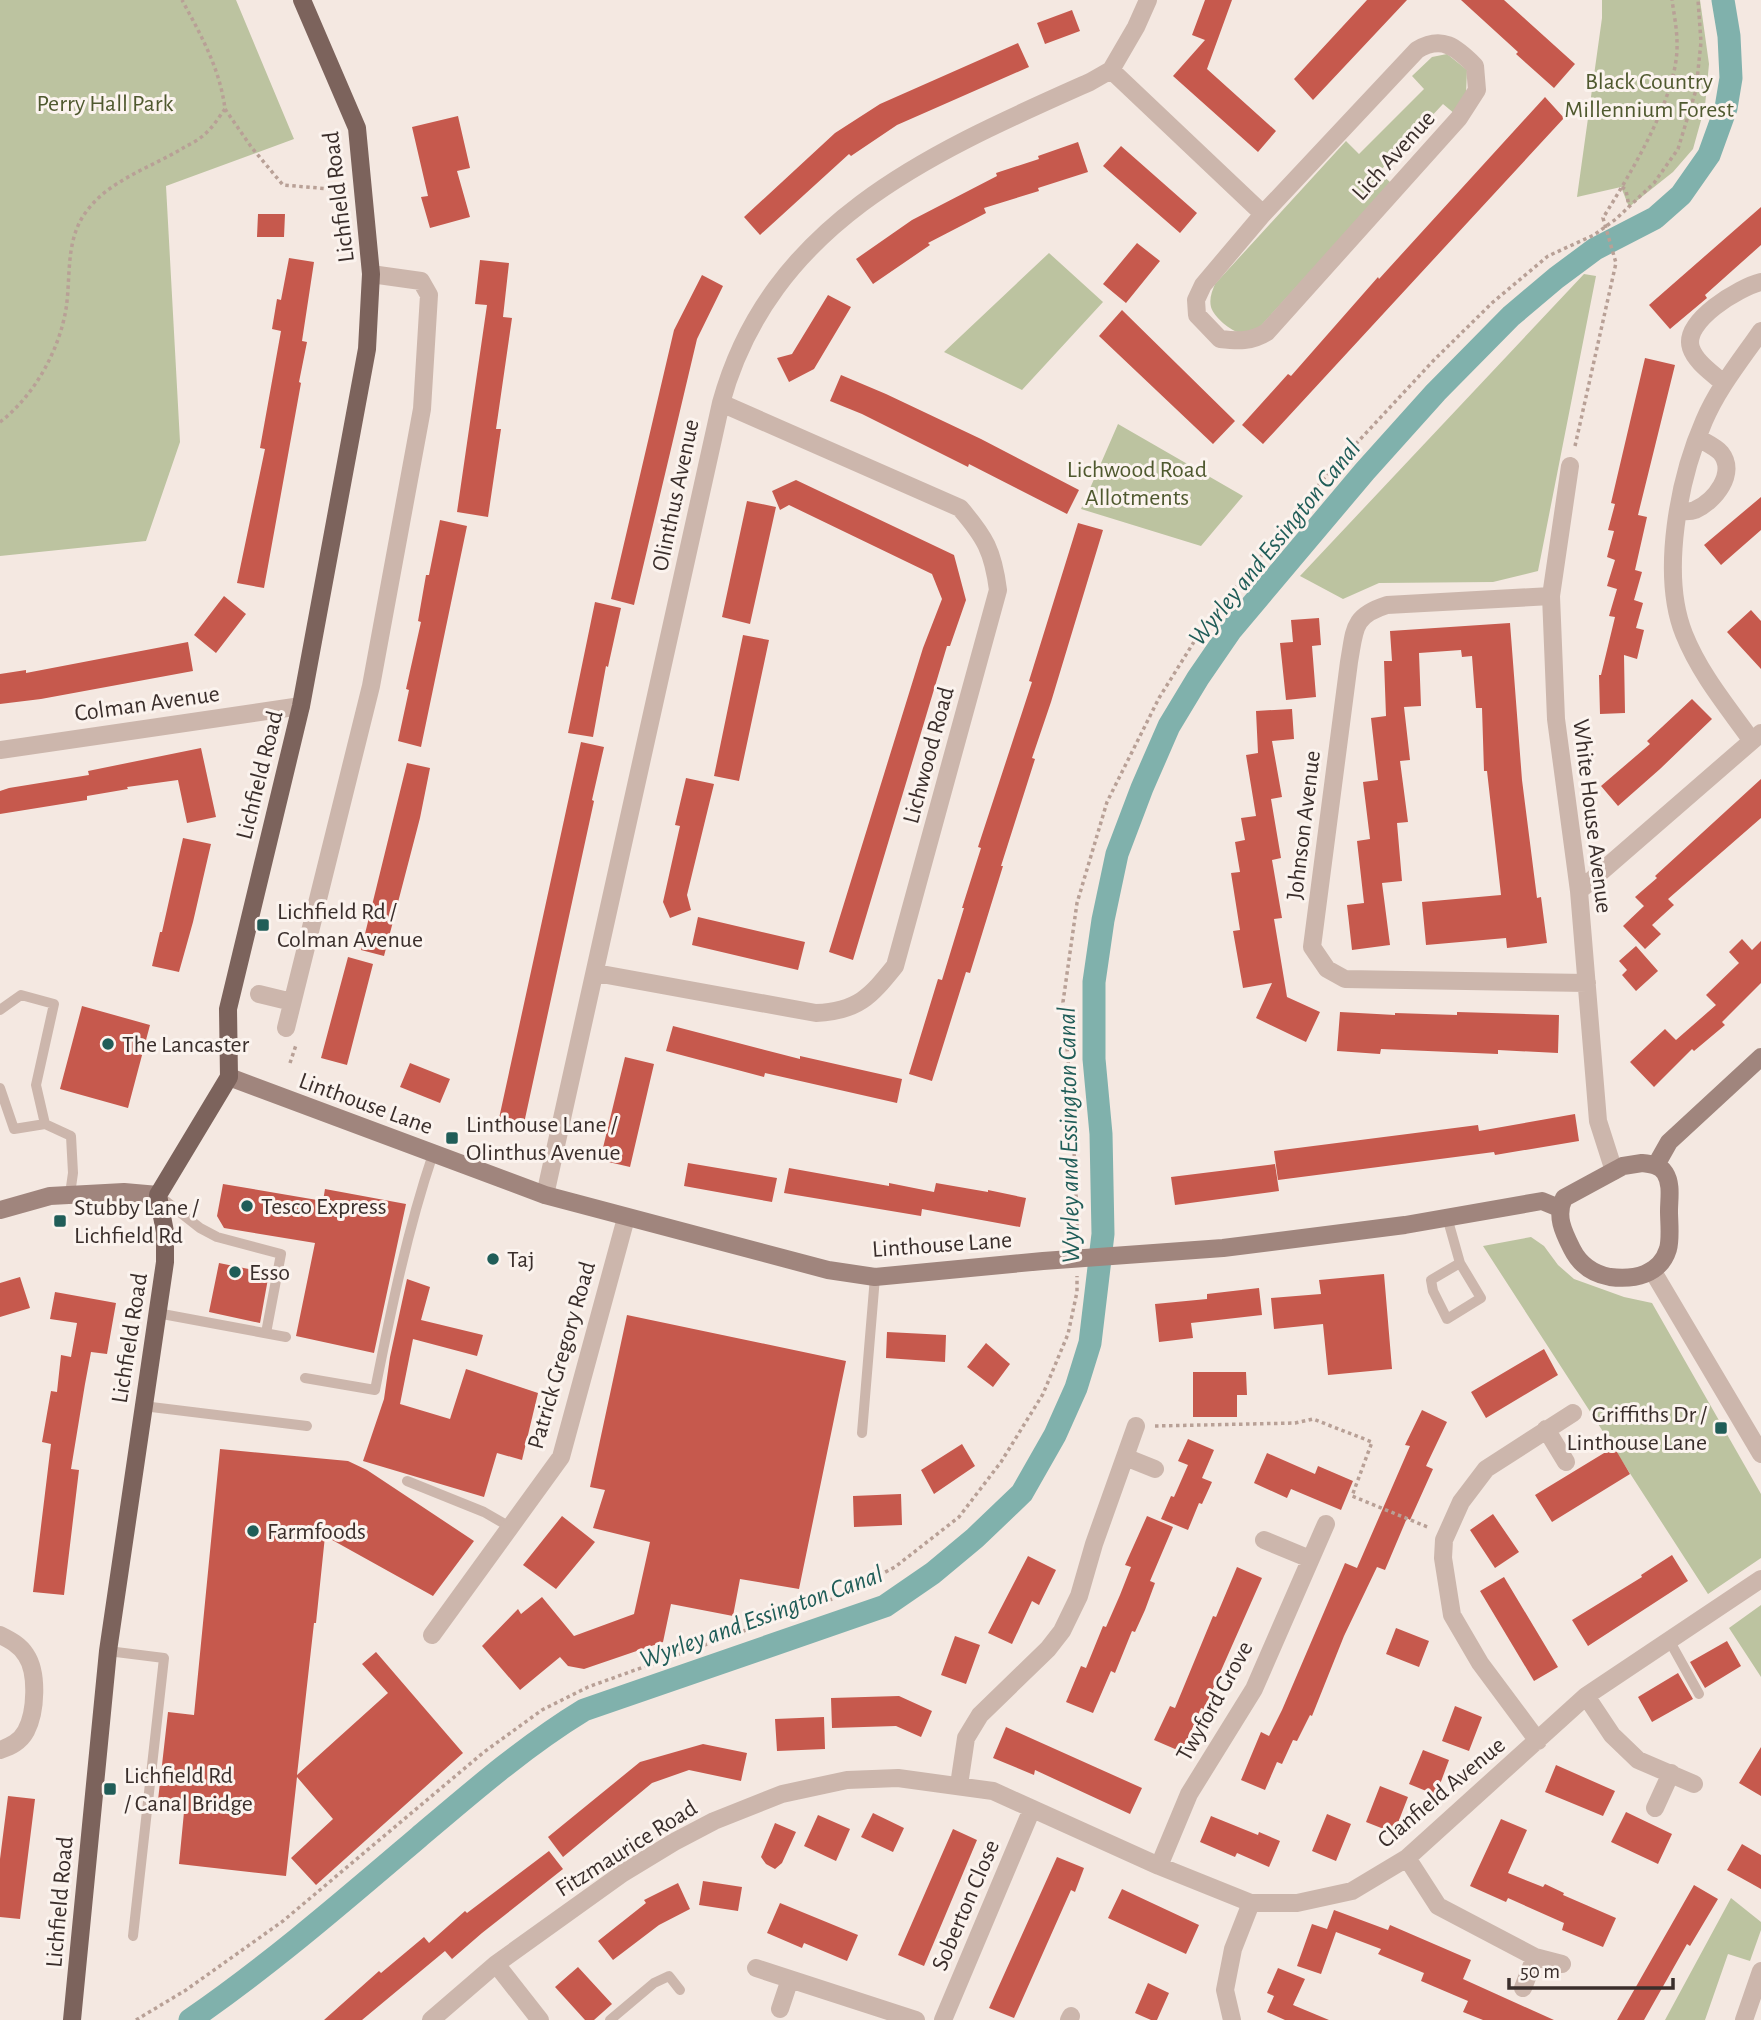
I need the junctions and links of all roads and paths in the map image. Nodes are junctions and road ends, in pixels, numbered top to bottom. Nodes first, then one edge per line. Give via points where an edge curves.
1 (182, 0) edge
2 (302, 0) edge
3 (1148, 0) edge
4 (1672, 0) edge
5 (1698, 0) edge
6 (1111, 70) junction
7 (225, 109) junction
8 (1622, 187) junction
9 (351, 190) dead end
10 (1629, 207) junction
11 (1263, 214) junction
12 (371, 274) junction
13 (1761, 282) edge
14 (1761, 331) edge
15 (1724, 384) junction
16 (720, 403) junction
17 (0, 422) edge
18 (1698, 438) junction
19 (1570, 466) joint
20 (1679, 511) junction
21 (1551, 596) junction
22 (301, 706) junction
23 (1757, 737) edge
24 (0, 750) edge
25 (1579, 891) junction
26 (596, 974) junction
27 (1587, 983) junction
28 (259, 994) dead end
29 (292, 1002) junction
30 (0, 1010) edge
31 (286, 1028) dead end
32 (1761, 1057) edge
33 (229, 1077) junction
34 (0, 1088) edge
35 (45, 1124) junction
36 (433, 1154) junction
37 (1656, 1165) junction
38 (1614, 1171) junction
39 (70, 1195) junction
40 (159, 1195) junction
41 (545, 1195) junction
42 (1559, 1208) junction
43 (0, 1210) edge
44 (1447, 1217) junction
45 (626, 1218) junction
46 (1078, 1252) dead end
47 (1460, 1263) junction
48 (1077, 1266) dead end
49 (1652, 1270) junction
50 (876, 1277) junction
51 (157, 1313) junction
52 (266, 1333) junction
53 (286, 1337) dead end
54 (305, 1378) dead end
55 (143, 1406) junction
56 (1573, 1413) dead end
57 (306, 1426) dead end
58 (1136, 1426) joint
59 (1546, 1429) junction
60 (862, 1433) dead end
61 (1761, 1454) edge
62 (1125, 1457) junction
63 (1566, 1462) dead end
64 (1155, 1469) dead end
65 (407, 1481) dead end
66 (1326, 1524) dead end
67 (510, 1527) junction
68 (1445, 1535) junction
69 (1264, 1540) dead end
70 (1310, 1559) junction
71 (1761, 1579) edge
72 (0, 1635) edge
73 (432, 1635) dead end
74 (1669, 1640) junction
75 (108, 1651) junction
76 (1699, 1694) dead end
77 (1586, 1696) junction
78 (1538, 1741) junction
79 (0, 1750) edge
80 (1671, 1773) junction
81 (1694, 1784) dead end
82 (959, 1785) junction
83 (1655, 1808) dead end
84 (1032, 1809) junction
85 (1406, 1858) junction
86 (1159, 1866) junction
87 (1251, 1903) junction
88 (134, 1936) dead end
89 (1535, 1957) junction
90 (496, 1964) junction
91 (1562, 1964) dead end
92 (756, 1968) dead end
93 (1761, 1971) edge
94 (790, 1979) junction
95 (1524, 1988) dead end
96 (680, 1990) dead end
97 (780, 2009) dead end
98 (72, 2020) edge
99 (136, 2020) edge
100 (431, 2020) edge
101 (541, 2020) edge
102 (610, 2020) edge
103 (916, 2020) edge
104 (943, 2020) edge
105 (1232, 2020) edge
106 (1744, 2020) edge

1 - 7 path via 208,48
2 - 12 main road, Lichfield Road via 357,128
3 - 6 street
4 - 8 path via 1678,46 1672,82
5 - 10 path via 1701,43 1696,90 1678,149 1654,183
6 - 11 street
6 - 16 street, Olinthus Avenue via 942,150 870,195 822,235 786,274 746,336
7 - 9 path via 283,185
7 - 17 path via 205,135 135,172 86,212 71,251 60,335 28,394
8 - 10 path
8 - 19 path via 1603,218 1616,263
10 - 46 path via 1594,235 1548,256 1434,360 1326,476 1202,629 1159,698 1107,802 1077,903 1063,1002 1073,1105
11 - 11 street, Lich Avenue via 1417,50 1443,42 1475,66 1477,90 1459,118 1267,332 1256,339 1220,339 1197,315 1196,300 1203,285
12 - 22 main road, Lichfield Road via 367,349
12 - 29 street, Lichfield Road via 421,281 429,295 422,409 371,686
13 - 15 street via 1737,289 1691,335 1690,348
14 - 15 street
15 - 18 street
16 - 26 street, Olinthus Avenue
16 - 26 street, Lichwood Road via 960,508 982,533 994,562 998,590 895,965 877,988 839,1012 816,1013
18 - 20 street
18 - 20 street via 1720,452 1727,465 1725,480 1693,511
19 - 21 street, White House Avenue
20 - 23 street via 1672,563 1682,631 1700,670
21 - 25 street, White House Avenue via 1556,719
21 - 27 street, Johnson Avenue via 1387,605 1368,611 1356,624 1312,947 1327,970 1345,979
22 - 24 street, Colman Avenue
22 - 33 main road, Lichfield Road via 228,1009
23 - 25 street
25 - 27 street, White House Avenue
26 - 41 street, Olinthus Avenue
27 - 38 street, White House Avenue via 1598,1121
28 - 29 street
29 - 31 street, Lichfield Road
30 - 35 lane via 20,995 54,1004 36,1085
32 - 37 street via 1669,1142
33 - 36 street, Linthouse Lane
33 - 40 main road
34 - 35 lane via 14,1129
35 - 39 lane via 71,1136
36 - 41 street, Linthouse Lane
36 - 54 lane via 402,1259 375,1390
37 - 38 street via 1642,1163
37 - 49 street via 1669,1182 1668,1248
38 - 42 street via 1564,1199
39 - 40 street
39 - 43 street
40 - 51 main road, Lichfield Road via 165,1262
40 - 52 lane via 217,1237 281,1254
41 - 45 street, Linthouse Lane
42 - 44 street, Linthouse Lane via 1542,1202
42 - 49 street via 1564,1233 1587,1269 1633,1279
44 - 47 lane
44 - 50 street, Linthouse Lane via 1223,1248
45 - 50 street, Linthouse Lane via 828,1270
45 - 67 street, Patrick Gregory Road via 561,1457
47 - 47 lane via 1481,1298 1447,1320 1431,1280
48 - 99 path via 1068,1334 1043,1394 1001,1462 959,1517 895,1567 835,1598 589,1687 542,1710 484,1752 283,1921
49 - 61 street
50 - 60 lane
51 - 52 lane
51 - 55 main road, Lichfield Road
52 - 53 lane
55 - 57 lane
55 - 75 main road, Lichfield Road
56 - 59 street
58 - 62 street
58 - 68 path via 1313,1419 1372,1442 1352,1496
59 - 63 street
59 - 68 street via 1486,1469 1461,1502
62 - 64 street
62 - 82 street via 1079,1596 1062,1631 980,1715 967,1738
65 - 67 lane
66 - 70 street, Twyford Grove
67 - 73 street, Patrick Gregory Road
68 - 78 street via 1443,1558 1452,1615 1480,1663
69 - 70 street
70 - 86 street, Twyford Grove via 1254,1689 1189,1794
71 - 74 street, Clanfield Avenue
72 - 79 street via 27,1656 33,1673 26,1731 15,1744
74 - 76 lane
74 - 77 street, Clanfield Avenue
75 - 88 lane via 164,1658
75 - 98 main road, Lichfield Road
77 - 78 street, Clanfield Avenue
77 - 80 street via 1612,1735 1638,1759
78 - 85 street, Clanfield Avenue
80 - 81 street
80 - 83 street
82 - 84 street, Clanfield Avenue via 993,1791
82 - 90 street, Fitzmaurice Road via 898,1778 847,1780 771,1798 674,1842
84 - 86 street, Clanfield Avenue
84 - 104 street, Soberton Close
85 - 87 street, Clanfield Avenue via 1352,1891 1297,1903
85 - 89 street via 1438,1906
86 - 87 street, Clanfield Avenue
87 - 105 street via 1233,1949 1224,1990
89 - 91 street
89 - 95 street
90 - 100 street, Fitzmaurice Road
90 - 101 street
92 - 94 street
93 - 106 street
94 - 97 street
94 - 103 street
96 - 102 lane via 669,1976

